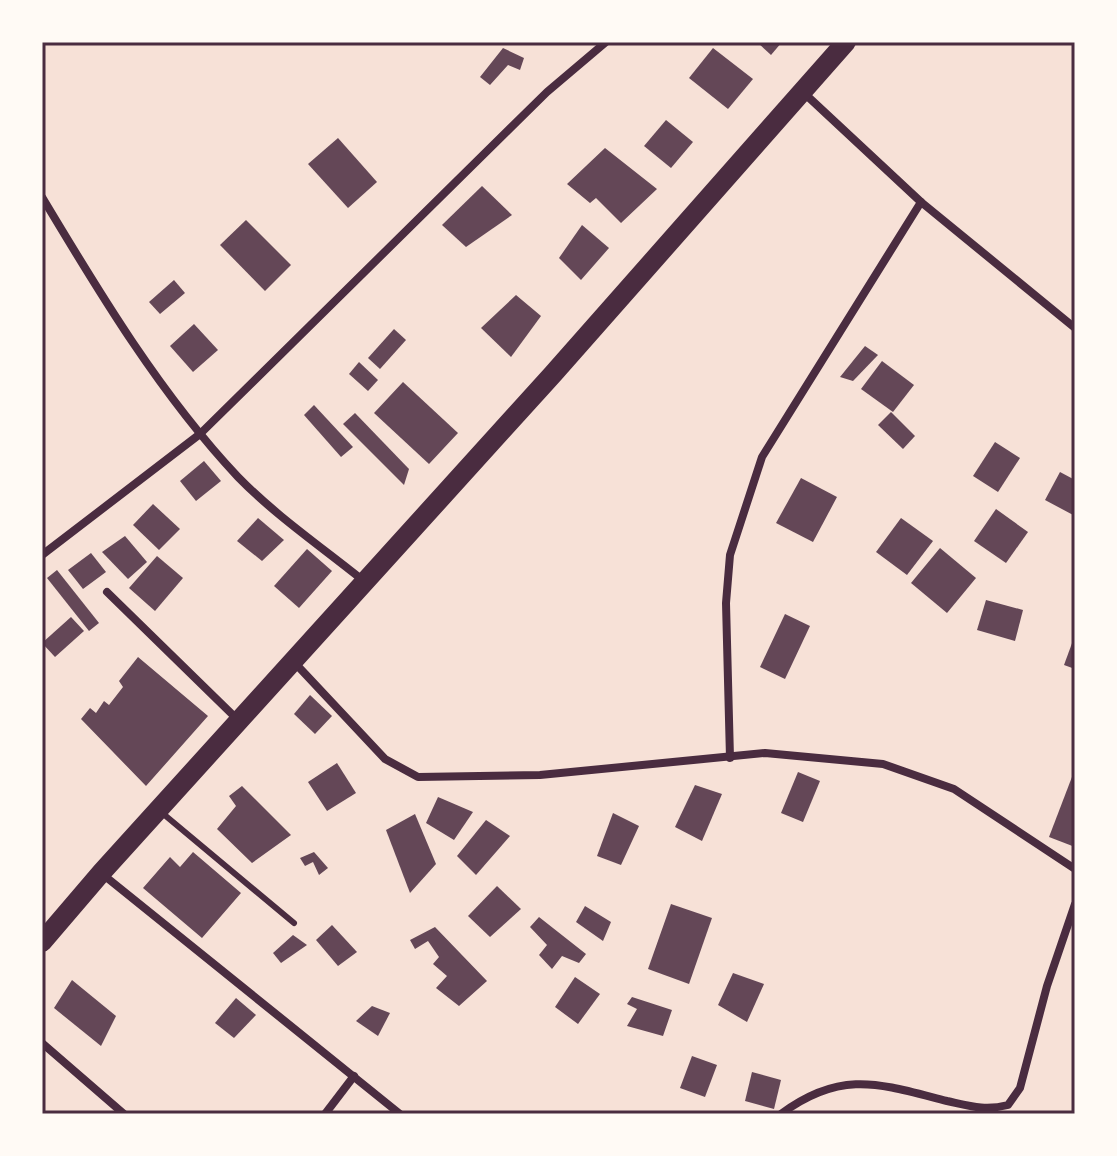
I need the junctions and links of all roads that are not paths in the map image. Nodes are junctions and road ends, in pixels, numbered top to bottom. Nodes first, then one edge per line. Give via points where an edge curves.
1 (606, 42) edge
2 (846, 42) edge
3 (804, 93) junction
4 (42, 197) edge
5 (921, 202) junction
6 (1075, 328) edge
7 (200, 434) junction
8 (42, 555) edge
9 (366, 582) junction
10 (107, 592) dead end
11 (294, 661) junction
12 (239, 721) junction
13 (730, 758) junction
14 (158, 809) junction
15 (1075, 869) edge
16 (101, 873) junction
17 (1075, 904) edge
18 (294, 923) dead end
19 (42, 942) edge
20 (42, 1043) edge
21 (354, 1076) junction
22 (124, 1114) edge
23 (325, 1114) edge
24 (400, 1114) edge
25 (781, 1114) edge

1 - 7 street via 547,92
2 - 3 main road
3 - 5 street
3 - 9 main road
4 - 7 street via 92,280
5 - 6 street
5 - 13 street via 762,457 730,555
7 - 8 street
7 - 9 street via 241,479
9 - 11 main road
10 - 12 street
11 - 12 main road
11 - 13 street via 385,759 418,777 540,775
12 - 14 main road
13 - 15 street via 765,753 883,764 954,789
14 - 16 main road
14 - 18 lane
16 - 19 main road
16 - 21 street
17 - 25 street via 1020,1088 1008,1105 987,1110 881,1085 846,1084 807,1095
20 - 22 street
21 - 23 street
21 - 24 street

